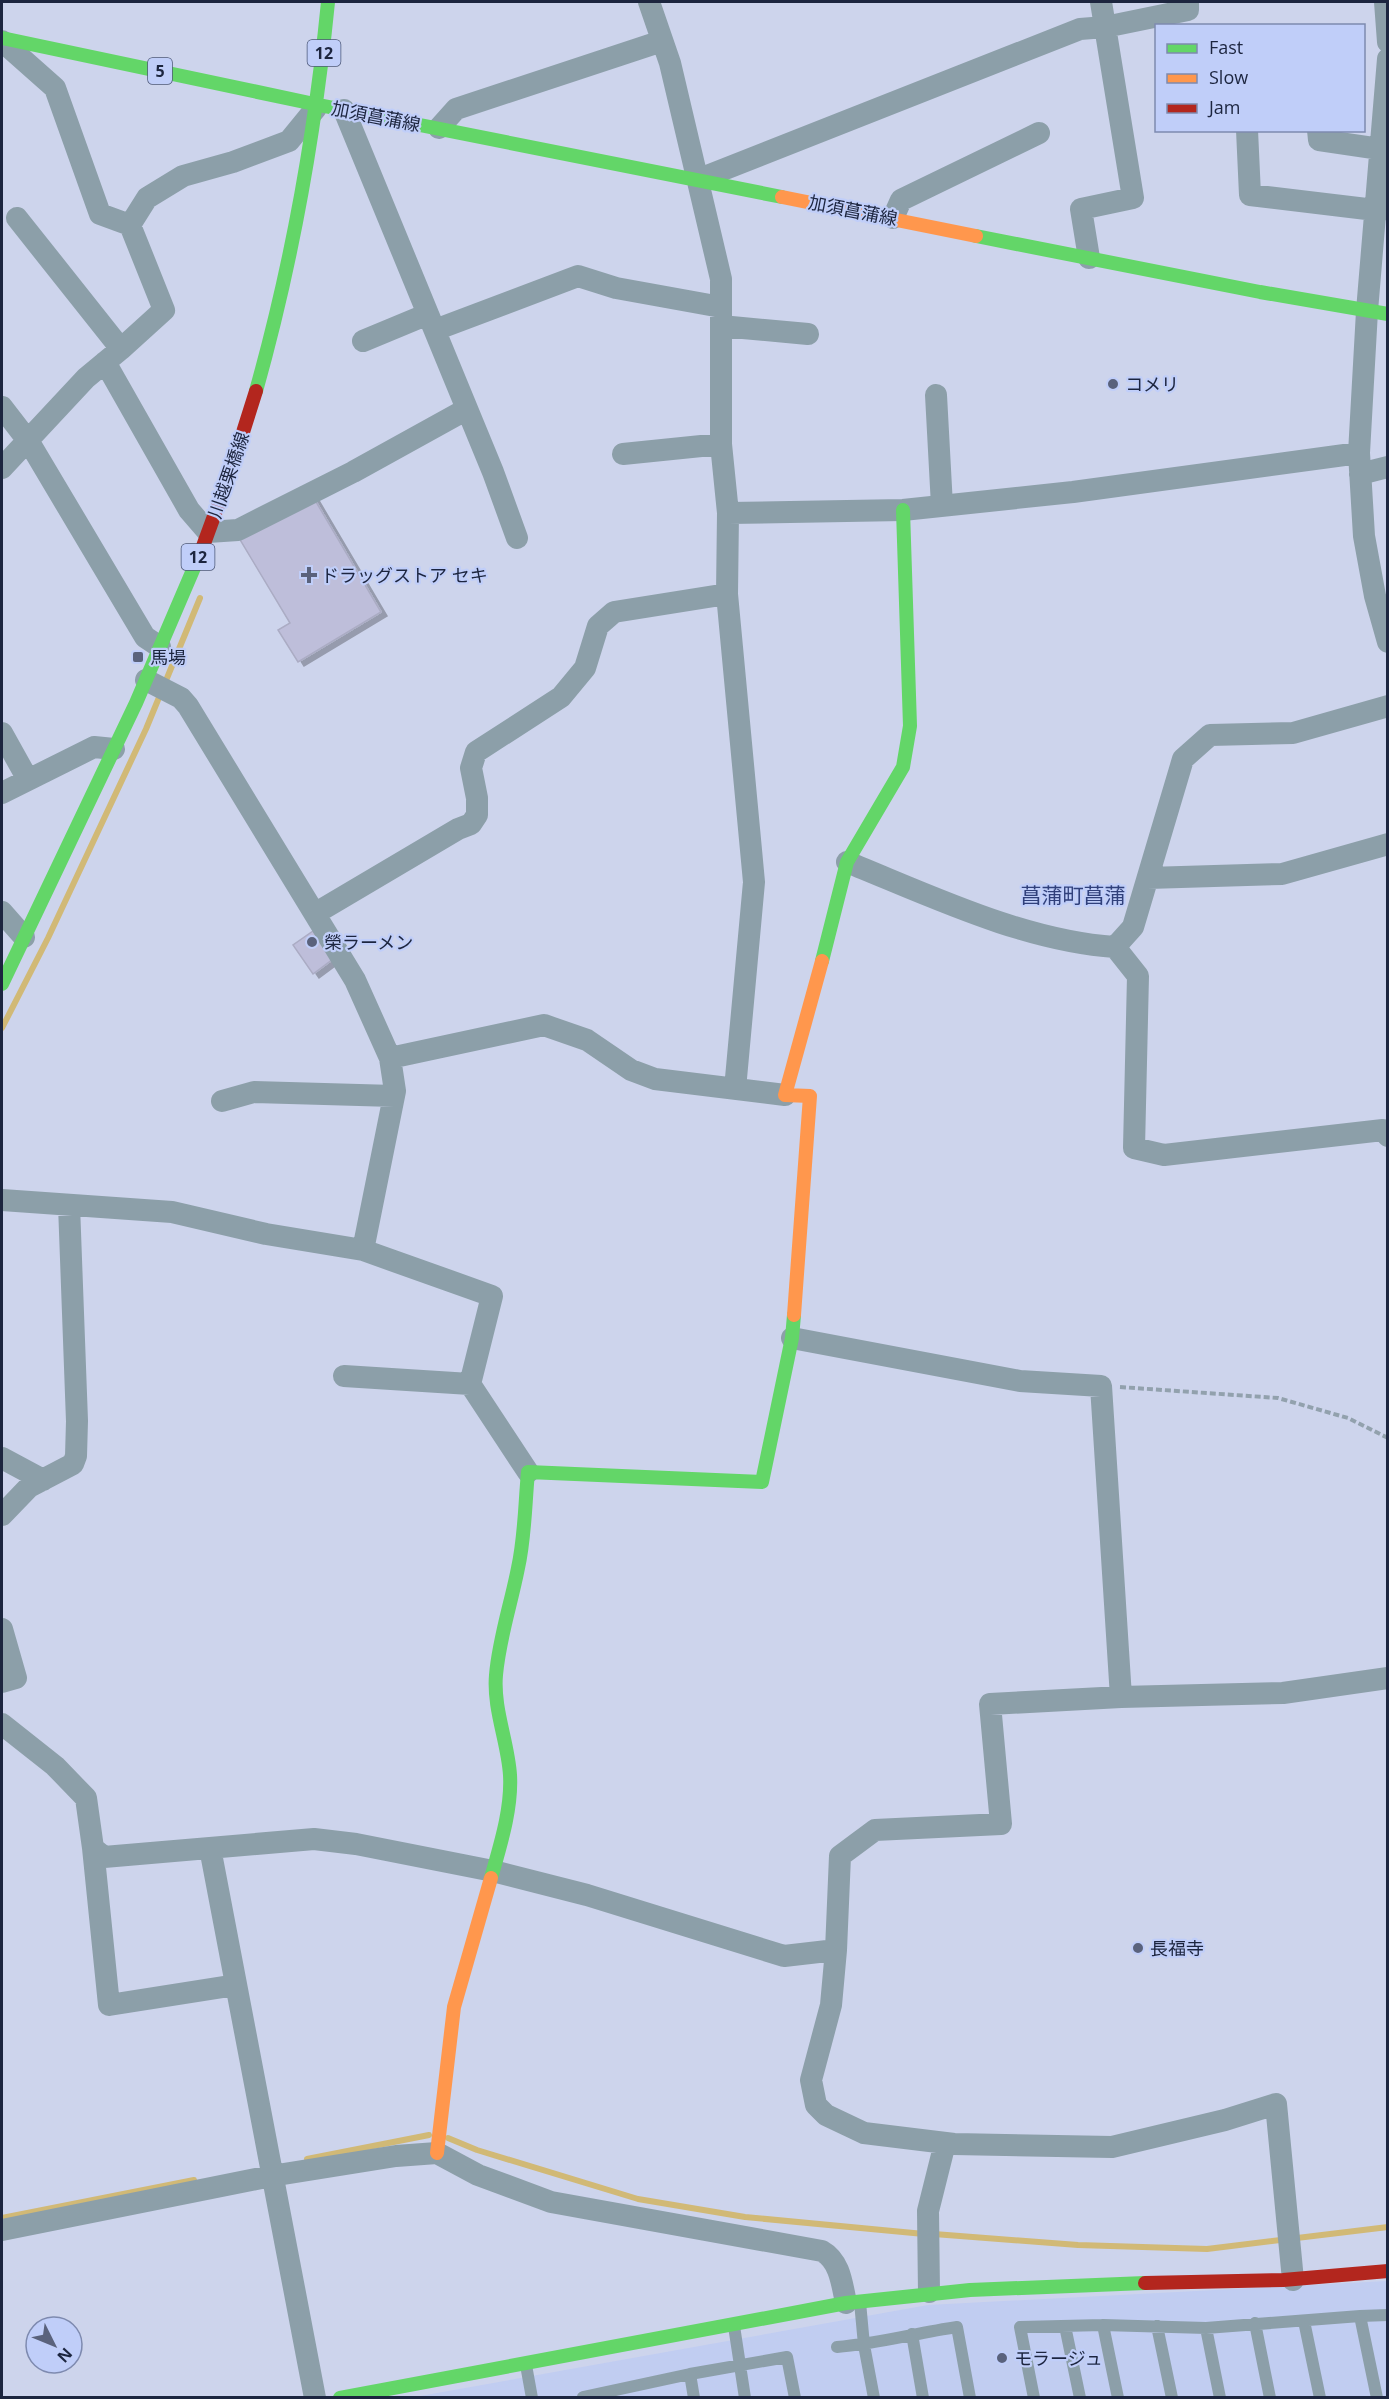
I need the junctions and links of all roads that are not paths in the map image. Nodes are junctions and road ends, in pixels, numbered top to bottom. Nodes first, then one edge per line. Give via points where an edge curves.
1 (328, 2) edge
2 (649, 2) edge
3 (1101, 2) edge
4 (1188, 2) edge
5 (1385, 2) edge
6 (1105, 27) junction
7 (2, 40) edge
8 (662, 40) junction
9 (1388, 42) edge
10 (1388, 59) edge
11 (318, 105) junction
12 (344, 110) junction
13 (439, 128) junction
14 (1247, 132) edge
15 (1318, 132) edge
16 (1039, 133) dead end
17 (1380, 149) junction
18 (697, 180) junction
19 (1381, 210) edge
20 (16, 218) dead end
21 (893, 218) junction
22 (130, 225) junction
23 (1089, 258) junction
24 (1377, 313) edge
25 (721, 317) junction
26 (431, 322) junction
27 (808, 334) dead end
28 (363, 341) dead end
29 (113, 356) junction
30 (936, 395) dead end
31 (2, 407) edge
32 (467, 409) junction
33 (28, 442) junction
34 (721, 444) junction
35 (623, 454) dead end
36 (1360, 463) junction
37 (1388, 467) edge
38 (2, 468) edge
39 (942, 506) junction
40 (903, 510) junction
41 (728, 513) junction
42 (208, 532) junction
43 (517, 538) dead end
44 (727, 594) junction
45 (1388, 642) edge
46 (160, 647) junction
47 (146, 680) junction
48 (1388, 706) edge
49 (2, 733) edge
50 (114, 749) junction
51 (27, 778) junction
52 (2, 793) edge
53 (1388, 844) edge
54 (847, 862) junction
55 (1148, 878) junction
56 (2, 912) edge
57 (316, 913) junction
58 (24, 937) junction
59 (1115, 947) junction
60 (2, 984) edge
61 (390, 1058) junction
62 (735, 1089) junction
63 (785, 1095) junction
64 (394, 1096) junction
65 (222, 1101) dead end
66 (1388, 1136) edge
67 (2, 1200) edge
68 (69, 1205) junction
69 (363, 1250) junction
70 (792, 1338) junction
71 (344, 1376) dead end
72 (470, 1384) junction
73 (2, 1458) edge
74 (528, 1472) junction
75 (43, 1480) junction
76 (2, 1515) edge
77 (2, 1629) edge
78 (1388, 1678) edge
79 (2, 1682) edge
80 (1121, 1697) junction
81 (2, 1724) edge
82 (93, 1848) junction
83 (210, 1848) junction
84 (493, 1871) junction
85 (836, 1950) junction
86 (236, 1985) junction
87 (945, 2143) junction
88 (437, 2153) junction
89 (271, 2176) junction
90 (2, 2230) edge
91 (1388, 2271) edge
92 (1293, 2280) junction
93 (929, 2292) junction
94 (853, 2302) junction
95 (1388, 2315) edge
96 (1360, 2316) junction
97 (1304, 2320) junction
98 (1255, 2323) junction
99 (733, 2325) junction
100 (1103, 2325) junction
101 (1065, 2326) junction
102 (1157, 2326) junction
103 (1206, 2328) junction
104 (912, 2334) junction
105 (864, 2345) junction
106 (837, 2348) dead end
107 (526, 2364) junction
108 (740, 2365) junction
109 (690, 2374) junction
110 (631, 2392) edge
111 (383, 2394) edge
112 (315, 2397) edge
113 (340, 2397) edge
114 (532, 2397) edge
115 (581, 2397) edge
116 (694, 2397) edge
117 (745, 2397) edge
118 (795, 2397) edge
119 (874, 2397) edge
120 (923, 2397) edge
121 (970, 2397) edge
122 (1034, 2397) edge
123 (1080, 2397) edge
124 (1118, 2397) edge
125 (1172, 2397) edge
126 (1220, 2397) edge
127 (1270, 2397) edge
128 (1320, 2397) edge
129 (1377, 2397) edge

1 - 11 street, 川越栗橋線 / 12
2 - 8 street
3 - 6 street
4 - 6 street via 1188,10
5 - 9 street
6 - 18 street via 1080,28
6 - 23 street via 1133,198 1081,208
7 - 11 street, 5
7 - 22 street via 55,88 100,214
8 - 13 street via 456,109
8 - 18 street
10 - 17 street
11 - 12 street, 加須菖蒲線
11 - 22 street via 289,141 183,176 147,198
11 - 42 street, 川越栗橋線 / 12 via 267,352
12 - 13 street, 加須菖蒲線
12 - 26 street
13 - 18 street, 加須菖蒲線
14 - 19 street via 1250,195
15 - 17 street via 1319,140
16 - 21 street via 901,200
17 - 19 street
18 - 21 street, 加須菖蒲線
18 - 25 street via 721,279
19 - 24 street
20 - 29 street
21 - 23 street, 加須菖蒲線
22 - 29 street via 164,309
23 - 24 street, 加須菖蒲線
24 - 36 street
25 - 26 street via 578,276
25 - 27 street
25 - 34 street
26 - 28 street
26 - 32 street
29 - 33 street via 86,378
29 - 42 street via 189,510
30 - 39 street
31 - 33 street
32 - 42 street via 238,530
32 - 43 street
33 - 38 street
33 - 46 street via 145,637
34 - 35 street
34 - 41 street
36 - 37 street
36 - 39 street
36 - 45 street via 1364,536
39 - 40 street
40 - 41 street
40 - 54 street via 910,726 903,767
41 - 44 street
42 - 46 street, 川越栗橋線 / 12
44 - 57 street via 614,612 598,627 585,668 561,697 476,752 471,768 477,815 471,824
44 - 62 street via 754,882
46 - 47 street, 川越栗橋線 / 12
47 - 50 street, 川越栗橋線 / 12
47 - 57 street via 181,698 188,706
48 - 55 street via 1293,733 1210,735 1183,759
49 - 51 street
50 - 51 street via 94,747
50 - 58 street, 川越栗橋線 / 12
51 - 52 street
53 - 55 street via 1282,874
54 - 59 street via 987,919 1087,945
54 - 63 street
55 - 59 street via 1133,927
56 - 58 street
57 - 61 street via 355,980
58 - 60 street, 川越栗橋線 / 12
59 - 66 street via 1138,976 1134,1148 1164,1155 1383,1130
61 - 62 street via 544,1025 587,1040 631,1070 655,1079
61 - 64 street
62 - 63 street
63 - 70 street via 810,1096
64 - 65 street via 254,1092
64 - 69 street
67 - 68 street
68 - 69 street via 172,1212 266,1234
68 - 75 street via 76,1456 73,1464
69 - 72 street via 492,1296
70 - 74 street via 762,1482
70 - 80 street via 1020,1381 1101,1386
71 - 72 street
72 - 74 street
73 - 75 street
74 - 84 street via 519,1565 496,1677 496,1702 510,1776 508,1809
75 - 76 street via 29,1487
77 - 79 street via 16,1678
78 - 80 street via 1283,1693
80 - 85 street via 990,1704 1001,1824 874,1830 840,1856
81 - 82 street via 55,1766 86,1798
82 - 83 street via 105,1857
82 - 86 street via 109,2005
83 - 84 street via 314,1839
83 - 86 street
84 - 85 street via 587,1895 784,1956
84 - 88 street via 454,2007
85 - 87 street via 831,2005 811,2080 816,2105 826,2115 864,2133
86 - 89 street
87 - 92 street via 1112,2147 1276,2104
87 - 93 street via 928,2211
88 - 89 street
88 - 94 street via 478,2175 551,2202 822,2251 832,2257
89 - 90 street
89 - 112 street
91 - 92 street
92 - 93 street
93 - 94 street
94 - 99 street
94 - 105 lane
95 - 96 lane
96 - 97 lane
96 - 129 lane
97 - 98 lane
97 - 128 lane
98 - 103 lane
98 - 127 lane
99 - 107 street
99 - 108 lane
100 - 101 lane
100 - 102 lane
100 - 124 lane
101 - 122 lane via 1020,2326
101 - 123 lane
102 - 103 lane
102 - 125 lane
103 - 126 lane
104 - 105 lane
104 - 120 lane
104 - 121 lane via 957,2327
105 - 106 lane
105 - 119 lane
107 - 111 street
107 - 114 lane
108 - 109 lane
108 - 117 lane
108 - 118 lane via 787,2357
109 - 110 lane
109 - 116 lane
110 - 115 lane
111 - 113 street

